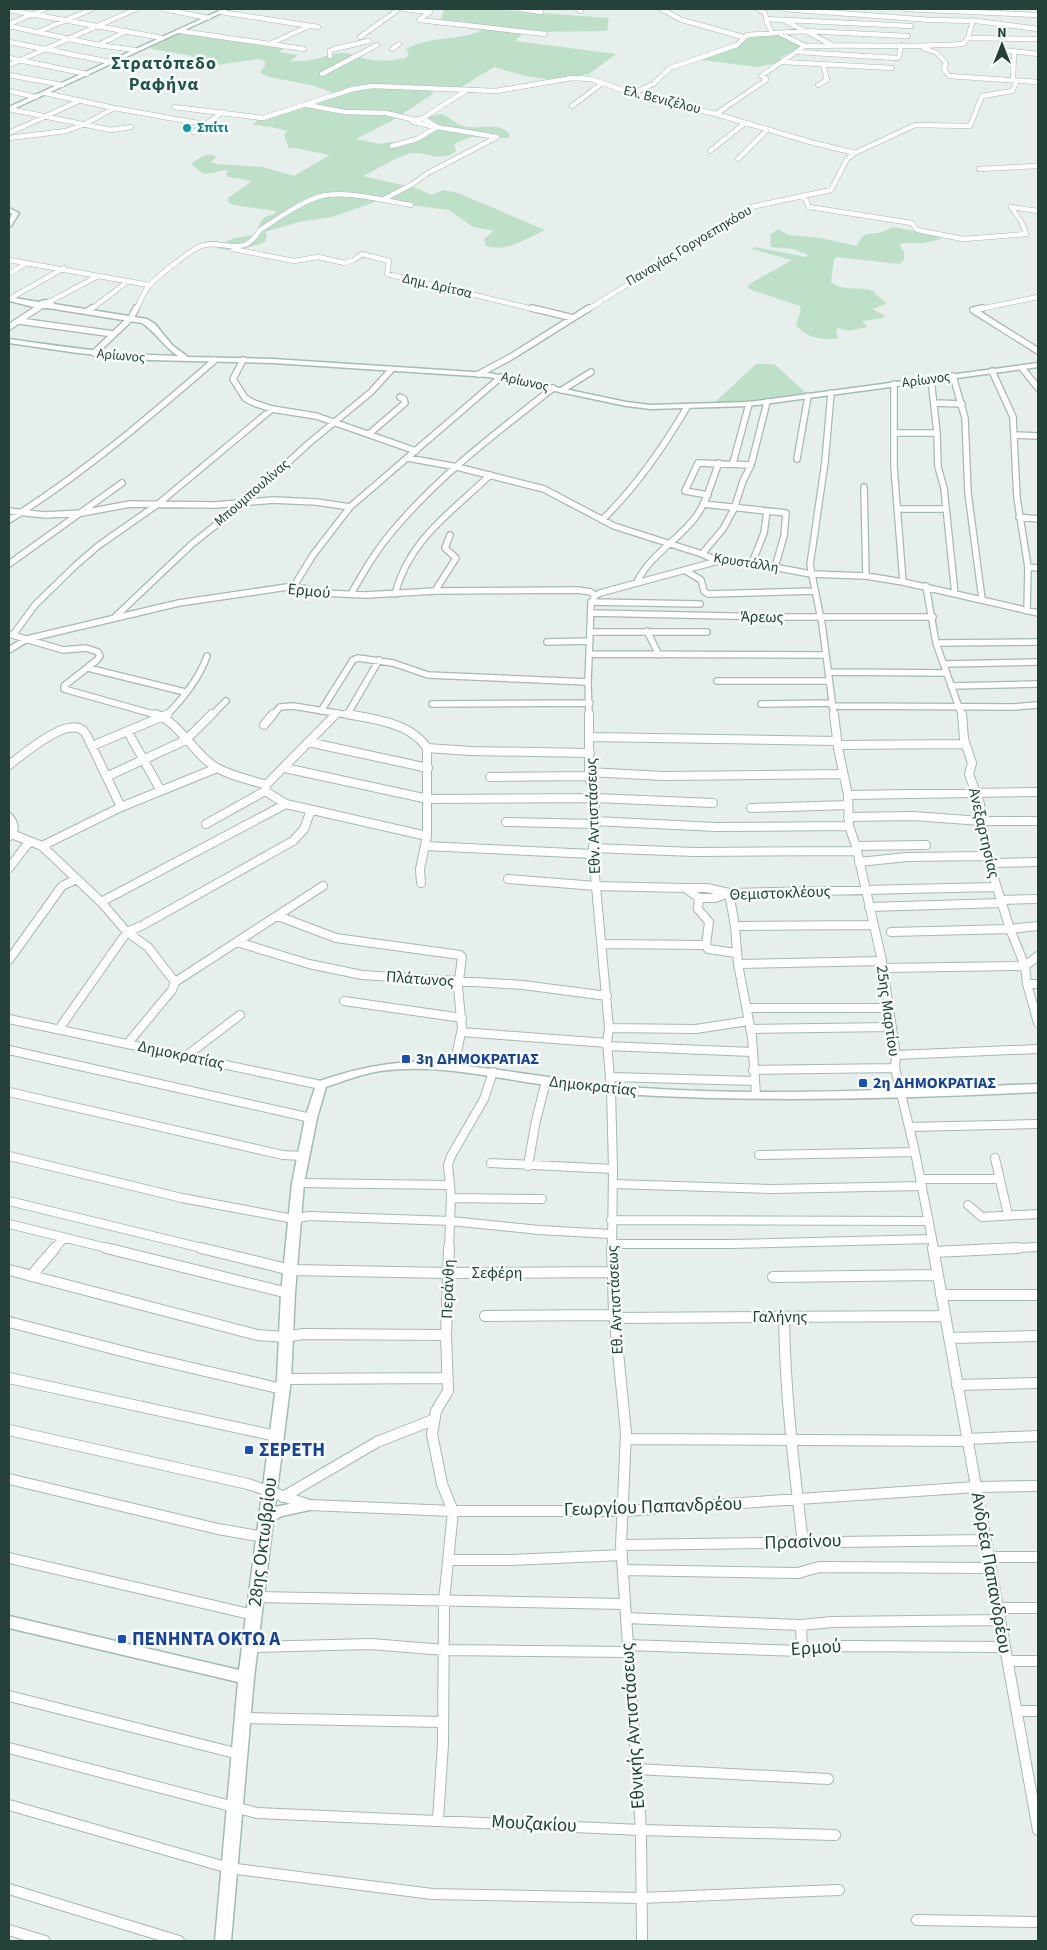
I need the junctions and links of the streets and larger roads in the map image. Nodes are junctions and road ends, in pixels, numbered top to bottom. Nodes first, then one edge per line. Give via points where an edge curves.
1 (45, 9) edge
2 (92, 9) edge
3 (136, 9) edge
4 (164, 9) edge
5 (399, 9) edge
6 (404, 9) edge
7 (521, 9) edge
8 (661, 9) edge
9 (758, 9) edge
10 (784, 9) edge
11 (849, 9) edge
12 (883, 9) edge
13 (906, 9) edge
14 (9, 10) edge
15 (224, 10) edge
16 (924, 10) edge
17 (957, 10) edge
18 (1012, 11) edge
19 (541, 12) dead end
20 (32, 14) junction
21 (852, 14) junction
22 (1038, 15) edge
23 (880, 17) junction
24 (208, 18) junction
25 (766, 19) junction
26 (781, 19) junction
27 (912, 19) junction
28 (66, 20) junction
29 (922, 20) junction
30 (953, 20) junction
31 (973, 20) junction
32 (850, 23) junction
33 (9, 25) edge
34 (96, 26) junction
35 (309, 26) junction
36 (911, 26) junction
37 (1006, 26) junction
38 (318, 27) dead end
39 (1038, 29) edge
40 (180, 31) junction
41 (805, 31) junction
42 (38, 32) junction
43 (127, 32) junction
44 (545, 34) dead end
45 (773, 34) junction
46 (781, 34) junction
47 (908, 36) junction
48 (360, 37) dead end
49 (743, 37) junction
50 (981, 37) junction
51 (69, 38) junction
52 (162, 38) junction
53 (968, 38) junction
54 (1038, 40) edge
55 (369, 41) dead end
56 (9, 42) edge
57 (272, 43) junction
58 (399, 44) dead end
59 (98, 45) junction
60 (834, 45) junction
61 (878, 45) junction
62 (901, 45) junction
63 (907, 45) junction
64 (916, 45) junction
65 (950, 45) junction
66 (377, 46) dead end
67 (805, 46) junction
68 (972, 47) dead end
69 (45, 49) junction
70 (304, 49) dead end
71 (392, 49) dead end
72 (135, 50) junction
73 (1002, 50) dead end
74 (798, 52) junction
75 (1014, 52) junction
76 (829, 54) junction
77 (1038, 54) edge
78 (330, 56) dead end
79 (875, 57) junction
80 (9, 58) edge
81 (20, 60) junction
82 (110, 62) junction
83 (784, 62) junction
84 (825, 64) junction
85 (9, 65) edge
86 (892, 68) dead end
87 (9, 74) edge
88 (87, 74) junction
89 (322, 74) dead end
90 (1015, 81) junction
91 (1038, 82) edge
92 (601, 84) junction
93 (62, 85) junction
94 (818, 85) dead end
95 (467, 90) junction
96 (9, 91) edge
97 (45, 93) junction
98 (634, 93) junction
99 (36, 96) junction
100 (79, 101) junction
101 (304, 105) junction
102 (572, 106) dead end
103 (174, 107) dead end
104 (114, 108) junction
105 (9, 109) edge
106 (223, 112) junction
107 (716, 114) junction
108 (43, 117) junction
109 (423, 118) junction
110 (415, 120) junction
111 (745, 123) junction
112 (85, 124) junction
113 (204, 126) junction
114 (131, 127) dead end
115 (437, 127) junction
116 (225, 128) dead end
117 (767, 130) junction
118 (194, 132) dead end
119 (9, 133) edge
120 (24, 136) junction
121 (9, 138) edge
122 (392, 146) dead end
123 (710, 151) dead end
124 (855, 153) junction
125 (738, 159) dead end
126 (1038, 166) edge
127 (979, 169) dead end
128 (804, 196) junction
129 (382, 200) junction
130 (411, 205) dead end
131 (9, 210) edge
132 (1038, 211) edge
133 (9, 225) edge
134 (230, 248) junction
135 (9, 260) edge
136 (27, 263) junction
137 (64, 268) junction
138 (9, 274) edge
139 (98, 276) junction
140 (128, 282) junction
141 (149, 285) junction
142 (1038, 297) edge
143 (9, 299) edge
144 (50, 304) junction
145 (39, 305) junction
146 (88, 310) junction
147 (131, 318) junction
148 (572, 318) junction
149 (19, 321) junction
150 (9, 327) edge
151 (114, 334) junction
152 (9, 341) edge
153 (1038, 351) edge
154 (94, 353) junction
155 (188, 360) junction
156 (216, 360) junction
157 (243, 360) junction
158 (1038, 365) edge
159 (1022, 368) junction
160 (391, 370) junction
161 (591, 372) dead end
162 (992, 372) junction
163 (479, 374) junction
164 (953, 376) junction
165 (501, 377) junction
166 (931, 379) junction
167 (894, 384) junction
168 (1038, 386) edge
169 (553, 388) junction
170 (562, 390) junction
171 (831, 393) junction
172 (808, 396) junction
173 (400, 398) dead end
174 (767, 402) junction
175 (934, 403) junction
176 (749, 404) junction
177 (962, 404) junction
178 (687, 407) junction
179 (272, 409) junction
180 (333, 423) junction
181 (894, 433) junction
182 (937, 433) junction
183 (369, 434) junction
184 (1015, 435) junction
185 (1038, 436) edge
186 (416, 451) junction
187 (408, 458) junction
188 (797, 459) dead end
189 (719, 463) junction
190 (733, 463) junction
191 (751, 465) junction
192 (457, 467) junction
193 (490, 475) junction
194 (122, 483) dead end
195 (864, 487) dead end
196 (708, 495) junction
197 (246, 501) junction
198 (158, 504) junction
199 (703, 504) junction
200 (350, 508) junction
201 (734, 508) junction
202 (898, 509) junction
203 (946, 510) junction
204 (9, 511) edge
205 (768, 511) junction
206 (19, 513) junction
207 (82, 513) junction
208 (1019, 517) junction
209 (1038, 519) edge
210 (9, 520) edge
211 (602, 520) junction
212 (450, 535) dead end
213 (669, 544) junction
214 (702, 554) junction
215 (718, 561) junction
216 (752, 562) junction
217 (9, 564) edge
218 (775, 567) junction
219 (1028, 567) junction
220 (1038, 568) edge
221 (686, 571) junction
222 (811, 574) junction
223 (866, 576) junction
224 (637, 582) junction
225 (903, 582) junction
226 (294, 586) junction
227 (926, 586) junction
228 (435, 591) junction
229 (814, 591) junction
230 (351, 594) junction
231 (395, 594) junction
232 (955, 594) junction
233 (593, 599) junction
234 (982, 599) junction
235 (700, 604) dead end
236 (1027, 611) junction
237 (591, 613) junction
238 (1038, 613) edge
239 (933, 616) junction
240 (114, 617) junction
241 (820, 617) junction
242 (591, 632) junction
243 (647, 632) junction
244 (707, 632) dead end
245 (11, 635) edge
246 (27, 640) junction
247 (590, 641) junction
248 (547, 642) dead end
249 (1038, 642) edge
250 (936, 643) junction
251 (9, 650) edge
252 (590, 654) junction
253 (659, 655) junction
254 (826, 655) junction
255 (207, 656) dead end
256 (379, 660) junction
257 (1038, 662) edge
258 (944, 664) junction
259 (88, 668) junction
260 (828, 672) junction
261 (947, 673) junction
262 (717, 681) dead end
263 (829, 681) junction
264 (588, 682) junction
265 (1038, 684) edge
266 (950, 686) junction
267 (184, 692) junction
268 (226, 701) dead end
269 (590, 703) junction
270 (432, 704) dead end
271 (761, 704) dead end
272 (832, 705) junction
273 (1038, 705) edge
274 (960, 707) junction
275 (321, 711) junction
276 (336, 714) junction
277 (347, 715) junction
278 (165, 717) junction
279 (264, 724) dead end
280 (128, 732) junction
281 (590, 737) junction
282 (186, 740) junction
283 (308, 742) junction
284 (838, 743) junction
285 (965, 744) junction
286 (92, 746) junction
287 (427, 748) junction
288 (590, 753) junction
289 (144, 761) junction
290 (9, 765) edge
291 (217, 768) junction
292 (285, 768) junction
293 (428, 768) junction
294 (589, 774) junction
295 (844, 774) junction
296 (108, 776) junction
297 (490, 777) dead end
298 (266, 788) junction
299 (161, 791) junction
300 (1038, 792) edge
301 (975, 793) junction
302 (848, 795) junction
303 (595, 798) junction
304 (428, 799) junction
305 (713, 802) dead end
306 (286, 804) junction
307 (848, 806) junction
308 (121, 807) junction
309 (751, 808) dead end
310 (311, 810) junction
311 (9, 817) edge
312 (848, 817) junction
313 (981, 820) junction
314 (1038, 820) edge
315 (506, 822) dead end
316 (594, 823) junction
317 (206, 824) dead end
318 (849, 826) junction
319 (10, 835) edge
320 (427, 836) junction
321 (29, 842) junction
322 (926, 845) dead end
323 (42, 846) junction
324 (425, 846) junction
325 (856, 849) junction
326 (593, 851) junction
327 (988, 859) junction
328 (859, 862) junction
329 (1038, 862) edge
330 (9, 868) edge
331 (77, 879) junction
332 (508, 879) dead end
333 (421, 883) dead end
334 (323, 886) dead end
335 (596, 886) junction
336 (996, 887) junction
337 (684, 888) junction
338 (866, 890) junction
339 (729, 893) junction
340 (699, 898) junction
341 (1038, 898) edge
342 (100, 902) junction
343 (1001, 902) junction
344 (869, 907) junction
345 (278, 916) junction
346 (874, 925) junction
347 (735, 926) junction
348 (1038, 926) edge
349 (1010, 929) junction
350 (127, 932) junction
351 (891, 932) dead end
352 (237, 942) junction
353 (602, 944) junction
354 (706, 945) junction
355 (736, 953) junction
356 (1038, 955) edge
357 (1021, 956) junction
358 (9, 960) edge
359 (738, 964) junction
360 (882, 965) junction
361 (1025, 966) junction
362 (175, 982) junction
363 (459, 982) junction
364 (1027, 984) junction
365 (1038, 984) edge
366 (607, 996) junction
367 (344, 1001) dead end
368 (747, 1008) junction
369 (888, 1008) junction
370 (1036, 1011) edge
371 (240, 1015) dead end
372 (462, 1018) junction
373 (9, 1019) edge
374 (1038, 1023) edge
375 (749, 1025) junction
376 (892, 1027) junction
377 (609, 1028) junction
378 (59, 1029) junction
379 (462, 1032) junction
380 (128, 1044) junction
381 (607, 1045) junction
382 (9, 1050) edge
383 (1038, 1050) edge
384 (752, 1052) junction
385 (896, 1055) junction
386 (186, 1056) junction
387 (454, 1066) junction
388 (895, 1068) junction
389 (753, 1070) junction
390 (493, 1072) junction
391 (546, 1081) junction
392 (754, 1081) junction
393 (611, 1083) junction
394 (321, 1085) junction
395 (1038, 1088) edge
396 (9, 1092) edge
397 (901, 1092) junction
398 (756, 1094) junction
399 (311, 1118) junction
400 (1038, 1124) edge
401 (909, 1127) junction
402 (915, 1152) junction
403 (759, 1155) dead end
404 (9, 1156) edge
405 (303, 1156) junction
406 (995, 1158) dead end
407 (491, 1163) dead end
408 (528, 1166) junction
409 (613, 1169) junction
410 (1000, 1179) junction
411 (298, 1182) junction
412 (921, 1182) junction
413 (450, 1184) junction
414 (613, 1184) junction
415 (451, 1198) junction
416 (542, 1199) dead end
417 (9, 1200) edge
418 (968, 1205) dead end
419 (1038, 1214) edge
420 (1008, 1216) junction
421 (294, 1219) junction
422 (612, 1220) junction
423 (451, 1221) junction
424 (928, 1221) junction
425 (9, 1224) edge
426 (64, 1238) junction
427 (612, 1239) junction
428 (932, 1239) junction
429 (1038, 1247) edge
430 (934, 1252) junction
431 (9, 1270) edge
432 (291, 1270) junction
433 (613, 1272) junction
434 (448, 1273) junction
435 (938, 1275) junction
436 (31, 1276) junction
437 (773, 1277) dead end
438 (288, 1293) junction
439 (941, 1295) junction
440 (1038, 1295) edge
441 (484, 1316) dead end
442 (615, 1316) junction
443 (945, 1316) junction
444 (784, 1317) junction
445 (9, 1322) edge
446 (446, 1335) junction
447 (1038, 1336) edge
448 (285, 1337) junction
449 (949, 1338) junction
450 (9, 1378) edge
451 (448, 1378) junction
452 (1038, 1382) edge
453 (283, 1384) junction
454 (957, 1385) junction
455 (433, 1420) junction
456 (9, 1430) edge
457 (276, 1436) junction
458 (1038, 1436) edge
459 (626, 1439) junction
460 (790, 1439) junction
461 (967, 1440) junction
462 (9, 1479) edge
463 (1038, 1486) edge
464 (976, 1487) junction
465 (276, 1494) junction
466 (799, 1498) junction
467 (309, 1504) junction
468 (453, 1511) junction
469 (624, 1511) junction
470 (266, 1518) junction
471 (264, 1537) junction
472 (986, 1540) junction
473 (804, 1543) junction
474 (622, 1550) junction
475 (989, 1557) junction
476 (1038, 1557) edge
477 (9, 1558) edge
478 (448, 1560) junction
479 (991, 1568) junction
480 (623, 1570) junction
481 (256, 1597) junction
482 (444, 1601) junction
483 (625, 1604) junction
484 (998, 1608) junction
485 (1038, 1608) edge
486 (254, 1615) junction
487 (626, 1618) junction
488 (1000, 1620) junction
489 (9, 1622) edge
490 (801, 1625) junction
491 (250, 1647) junction
492 (1005, 1647) junction
493 (628, 1648) junction
494 (444, 1650) junction
495 (802, 1652) junction
496 (1008, 1661) junction
497 (1038, 1661) edge
498 (246, 1678) junction
499 (9, 1696) edge
500 (1017, 1711) junction
501 (1038, 1711) edge
502 (242, 1718) junction
503 (443, 1722) junction
504 (9, 1748) edge
505 (239, 1754) junction
506 (636, 1769) junction
507 (828, 1779) dead end
508 (9, 1805) edge
509 (235, 1806) junction
510 (438, 1820) junction
511 (1038, 1825) edge
512 (641, 1830) junction
513 (835, 1835) dead end
514 (230, 1868) junction
515 (9, 1889) edge
516 (838, 1890) dead end
517 (640, 1898) junction
518 (917, 1920) dead end
519 (1038, 1922) edge
520 (9, 1930) edge
521 (45, 1941) edge
522 (179, 1941) edge
523 (223, 1941) edge
524 (642, 1941) edge

1 - 20 street
2 - 28 street
3 - 34 street
4 - 24 street
5 - 48 street
6 - 44 street via 430,12 419,20
7 - 19 street
8 - 49 street via 682,20
9 - 25 street via 765,13
10 - 21 street
11 - 21 street
12 - 23 street
13 - 16 street
14 - 20 street
15 - 24 street
15 - 35 street
16 - 17 street
16 - 29 street
17 - 18 street
17 - 30 street
18 - 22 street
18 - 37 street
20 - 28 street
20 - 33 street
21 - 23 street
21 - 32 street via 855,17
23 - 27 street
24 - 40 street
25 - 26 street
25 - 45 street
26 - 32 street
26 - 41 street
27 - 29 street
27 - 36 street
28 - 34 street
28 - 42 street
29 - 30 street
30 - 31 street
31 - 37 street
31 - 53 street
32 - 36 street
33 - 42 street
34 - 43 street
34 - 51 street
35 - 38 street
35 - 57 street
36 - 47 street
37 - 39 street
37 - 50 street
40 - 52 street
40 - 57 street
41 - 46 street
41 - 47 street
41 - 60 street
42 - 51 street
43 - 52 street
43 - 59 street
45 - 46 street
45 - 49 street
46 - 67 street
47 - 63 street
49 - 98 street via 737,45 670,68 653,84
50 - 53 street
50 - 54 street
51 - 59 street
51 - 69 street
52 - 72 street
53 - 65 street via 963,44
55 - 78 street via 358,46 336,48 330,51
56 - 69 street
57 - 70 street
58 - 71 street
59 - 72 street
60 - 61 street
60 - 67 street
61 - 62 street
61 - 79 street
62 - 63 street
62 - 79 street via 899,57
63 - 64 street
64 - 65 street
64 - 90 street via 937,53 946,63 944,69 949,76
65 - 68 street
66 - 89 street
67 - 74 street
69 - 81 street
69 - 82 street
72 - 82 street
73 - 75 street
74 - 76 street
74 - 83 street
75 - 77 street
75 - 90 street
76 - 79 street
76 - 84 street
80 - 81 street
81 - 85 street
81 - 88 street
82 - 88 street
83 - 84 street
83 - 107 street via 764,73 761,76 766,80
84 - 86 street
84 - 94 street via 827,80
87 - 93 street
88 - 93 street
90 - 91 street
90 - 124 street, Παναγίας Γοργοεπηκόου via 1012,91 980,98 970,126 914,125
92 - 95 street, Ελ. Βενιζέλου via 591,79 572,78 501,91
92 - 98 street, Ελ. Βενιζέλου
92 - 102 street
93 - 97 street
95 - 101 street, Ελ. Βενιζέλου via 373,86
95 - 109 street
96 - 99 street
97 - 99 street
97 - 100 street
98 - 107 street, Ελ. Βενιζέλου
99 - 105 street
100 - 104 street
100 - 108 street
101 - 106 street via 263,118
101 - 110 street via 345,112 386,113
103 - 106 street
104 - 112 street
104 - 113 street
105 - 108 street
106 - 113 street
107 - 111 street, Ελ. Βενιζέλου
108 - 112 street
108 - 119 street
109 - 110 street
109 - 115 street
110 - 115 street via 413,122 423,126
111 - 117 street, Ελ. Βενιζέλου
111 - 123 street
112 - 114 street via 113,130
112 - 120 street via 66,131
113 - 116 street
113 - 118 street
115 - 122 street via 417,139
115 - 129 street via 497,137
117 - 124 street, Ελ. Βενιζέλου
117 - 125 street
119 - 120 street
120 - 121 street
124 - 128 street, Παναγίας Γοργοεπηκόου via 847,160 831,190
126 - 127 street
128 - 132 street via 809,207 911,222 917,230 963,239 1026,234 1011,207
128 - 148 street, Παναγίας Γοργοεπηκόου via 750,207
129 - 130 street
129 - 134 street via 341,194 311,199 260,230 258,236 246,244
131 - 133 street via 16,213
134 - 141 street via 209,244 199,246
134 - 148 street, Δημ. Δρίτσα via 294,261 318,257 345,263 362,254 389,261 387,274
135 - 136 street
136 - 137 street
136 - 138 street
137 - 139 street
137 - 143 street
139 - 140 street
139 - 144 street
140 - 141 street
140 - 146 street
141 - 147 street
142 - 153 street via 973,309
143 - 145 street
144 - 145 street
144 - 146 street
145 - 149 street
146 - 147 street
147 - 151 street
147 - 155 street via 152,326 166,344
148 - 163 street, Παναγίας Γοργοεπηκόου
149 - 150 street
149 - 151 street
151 - 154 street
152 - 154 street, Αρίωνος
154 - 155 street, Αρίωνος
155 - 156 street, Αρίωνος
156 - 157 street, Αρίωνος
156 - 206 street via 57,490
157 - 160 street, Αρίωνος
157 - 179 street via 233,376 240,391 249,401
158 - 159 street, Αρίωνος
159 - 162 street, Αρίωνος
159 - 168 street
160 - 163 street, Αρίωνος
160 - 180 street, Μπουμπουλίνας via 371,392
161 - 170 street
162 - 164 street, Αρίωνος
162 - 184 street via 1013,417
163 - 165 street, Αρίωνος
164 - 166 street, Αρίωνος
164 - 177 street
165 - 169 street, Αρίωνος
165 - 186 street
166 - 167 street, Αρίωνος
166 - 175 street
167 - 171 street, Αρίωνος
167 - 181 street
169 - 170 street, Αρίωνος
169 - 192 street
170 - 178 street, Αρίωνος via 639,406
171 - 172 street, Αρίωνος
171 - 222 street, 25ης Μαρτίου
172 - 174 street, Αρίωνος
172 - 188 street
173 - 183 street via 405,402
174 - 176 street, Αρίωνος
174 - 191 street
175 - 177 street
175 - 182 street
176 - 178 street, Αρίωνος
176 - 190 street
177 - 234 street via 968,493
178 - 211 street via 636,486
179 - 180 street via 316,416
179 - 198 street
180 - 183 street
180 - 197 street, Μπουμπουλίνας
181 - 182 street
181 - 202 street
182 - 203 street via 938,466
183 - 186 street
184 - 185 street
184 - 208 street
186 - 187 street
187 - 192 street, Κρυστάλλη
187 - 200 street
189 - 190 street
189 - 196 street
189 - 196 street via 698,463 685,490
190 - 191 street
191 - 201 street
192 - 193 street, Κρυστάλλη
192 - 230 street via 394,527
193 - 211 street, Κρυστάλλη via 554,493
193 - 231 street via 433,527 397,583
194 - 207 street
195 - 223 street
196 - 199 street
197 - 198 street via 215,505
197 - 200 street via 302,501
197 - 240 street, Μπουμπουλίνας via 192,544
198 - 207 street via 130,504
198 - 245 street via 76,565 35,605
199 - 201 street
199 - 213 street via 696,518
200 - 226 street via 313,554
201 - 205 street
201 - 214 street via 723,529
202 - 203 street
202 - 225 street
203 - 232 street
204 - 206 street
205 - 216 street via 764,533
205 - 218 street via 787,514
206 - 207 street
206 - 210 street
207 - 217 street
208 - 209 street
208 - 219 street
211 - 213 street, Κρυστάλλη
212 - 228 street via 445,548 456,558
213 - 214 street, Κρυστάλλη
213 - 224 street
214 - 215 street, Κρυστάλλη
215 - 216 street, Κρυστάλλη
215 - 221 street
216 - 218 street, Κρυστάλλη
218 - 222 street, Κρυστάλλη
219 - 220 street
219 - 236 street
221 - 224 street
221 - 229 street via 701,580 708,594
222 - 223 street, Κρυστάλλη
222 - 229 street, 25ης Μαρτίου
223 - 225 street, Κρυστάλλη
224 - 233 street
225 - 227 street, Κρυστάλλη
226 - 230 street, Ερμού via 322,593
226 - 240 street, Ερμού via 226,595
227 - 232 street, Κρυστάλλη
227 - 239 street, Ανεξαρτησίας
228 - 231 street, Ερμού
228 - 233 street, Ερμού via 577,590 591,592
229 - 241 street, 25ης Μαρτίου
230 - 231 street, Ερμού
232 - 234 street, Κρυστάλλη
233 - 235 street, Ερμού
233 - 237 street, Εθν. Αντιστάσεως
234 - 236 street, Κρυστάλλη
236 - 238 street, Κρυστάλλη
237 - 241 street, Άρεως
237 - 242 street, Εθν. Αντιστάσεως
239 - 241 street, Άρεως
239 - 250 street, Ανεξαρτησίας
240 - 246 street, Ερμού
241 - 254 street, 25ης Μαρτίου
242 - 243 street
242 - 247 street, Εθν. Αντιστάσεως
243 - 244 street
243 - 253 street
245 - 246 street
246 - 251 street, Ερμού
246 - 259 street via 63,650 95,650 100,656
247 - 248 street
247 - 252 street, Εθν. Αντιστάσεως
249 - 250 street
250 - 258 street, Ανεξαρτησίας
252 - 253 street
252 - 264 street, Εθν. Αντιστάσεως
253 - 254 street
254 - 260 street, 25ης Μαρτίου
255 - 267 street via 202,671
256 - 264 street via 428,674
256 - 275 street via 358,658 352,661
256 - 277 street
257 - 258 street
258 - 261 street, Ανεξαρτησίας
259 - 267 street
259 - 278 street via 63,687
260 - 261 street
260 - 263 street, 25ης Μαρτίου
261 - 266 street, Ανεξαρτησίας
262 - 263 street
263 - 272 street, 25ης Μαρτίου
264 - 269 street, Εθν. Αντιστάσεως
265 - 266 street
266 - 274 street, Ανεξαρτησίας
267 - 278 street via 179,703
268 - 282 street
269 - 270 street
269 - 281 street, Εθν. Αντιστάσεως
271 - 272 street
272 - 274 street
272 - 284 street, 25ης Μαρτίου
273 - 274 street
274 - 285 street, Ανεξαρτησίας
275 - 276 street
275 - 279 street via 283,706
276 - 277 street
276 - 283 street
277 - 287 street via 413,733
278 - 280 street
278 - 282 street
280 - 286 street
280 - 289 street
281 - 284 street
281 - 288 street, Εθν. Αντιστάσεως
282 - 289 street
282 - 291 street
283 - 292 street
283 - 293 street
284 - 285 street
284 - 295 street, 25ης Μαρτίου
285 - 301 street, Ανεξαρτησίας via 972,763 969,774
286 - 290 street via 83,729 65,728
286 - 296 street
287 - 288 street
287 - 293 street
288 - 294 street, Εθν. Αντιστάσεως
289 - 296 street
289 - 299 street
291 - 298 street
291 - 299 street
292 - 298 street
292 - 304 street
293 - 304 street
294 - 295 street
294 - 297 street
294 - 303 street, Εθν. Αντιστάσεως
295 - 302 street, 25ης Μαρτίου
296 - 308 street
298 - 306 street
298 - 317 street
299 - 308 street
300 - 301 street
301 - 302 street
301 - 313 street, Ανεξαρτησίας
302 - 307 street, 25ης Μαρτίου
303 - 304 street
303 - 305 street
303 - 316 street, Εθν. Αντιστάσεως
304 - 320 street
306 - 310 street
306 - 342 street
307 - 309 street
307 - 312 street, 25ης Μαρτίου
308 - 323 street
310 - 320 street
310 - 350 street via 304,829 293,842 144,926
311 - 319 street via 14,822
312 - 313 street
312 - 318 street, 25ης Μαρτίου
313 - 314 street
313 - 327 street, Ανεξαρτησίας
315 - 316 street
316 - 318 street
316 - 326 street, Εθν. Αντιστάσεως
318 - 325 street, 25ης Μαρτίου
319 - 321 street
320 - 324 street
321 - 323 street
321 - 330 street
322 - 325 street
323 - 331 street
324 - 326 street
324 - 333 street
325 - 326 street
325 - 328 street, 25ης Μαρτίου
326 - 335 street, Εθν. Αντιστάσεως
327 - 328 street via 907,857
327 - 329 street
327 - 336 street, Ανεξαρτησίας
328 - 338 street, 25ης Μαρτίου
331 - 342 street
331 - 358 street via 62,886
332 - 335 street
334 - 345 street
335 - 337 street
335 - 353 street, Εθν. Αντιστάσεως
336 - 338 street, Θεμιστοκλέους
336 - 343 street, Ανεξαρτησίας
337 - 339 street via 707,888
337 - 340 street
338 - 339 street, Θεμιστοκλέους
338 - 344 street, 25ης Μαρτίου
339 - 340 street, Θεμιστοκλέους via 715,898
339 - 347 street
340 - 354 street via 699,912 709,922
341 - 343 street
342 - 350 street
343 - 344 street
343 - 349 street, Ανεξαρτησίας
344 - 346 street, 25ης Μαρτίου
345 - 352 street
345 - 363 street via 336,938 461,956
346 - 347 street
346 - 360 street, 25ης Μαρτίου
347 - 355 street
348 - 349 street
349 - 351 street
349 - 357 street, Ανεξαρτησίας
350 - 362 street via 148,947
350 - 378 street
352 - 362 street
352 - 363 street, Πλάτωνος via 308,964 362,975
353 - 354 street
353 - 366 street, Εθν. Αντιστάσεως
354 - 355 street via 712,951
355 - 359 street
356 - 357 street
356 - 361 street
357 - 361 street, Ανεξαρτησίας
359 - 360 street
359 - 368 street
360 - 361 street
360 - 369 street, 25ης Μαρτίου
361 - 364 street, Ανεξαρτησίας
362 - 380 street
363 - 366 street, Πλάτωνος via 523,985
363 - 372 street
364 - 365 street
364 - 370 street, Ανεξαρτησίας
366 - 377 street, Εθν. Αντιστάσεως
367 - 372 street
368 - 369 street
368 - 375 street
369 - 376 street, 25ης Μαρτίου
370 - 374 street, Ανεξαρτησίας
371 - 386 street
372 - 379 street
373 - 378 street, Δημοκρατίας
375 - 376 street
375 - 377 street via 675,1031
375 - 384 street
376 - 385 street, 25ης Μαρτίου
377 - 381 street, Εθν. Αντιστάσεως
378 - 380 street, Δημοκρατίας
379 - 381 street
379 - 387 street
380 - 386 street, Δημοκρατίας
381 - 384 street
381 - 393 street, Εθν. Αντιστάσεως
382 - 399 street
383 - 385 street
384 - 389 street
385 - 388 street, 25ης Μαρτίου
386 - 394 street, Δημοκρατίας
387 - 390 street, Δημοκρατίας
387 - 394 street, Δημοκρατίας via 405,1064 377,1067
388 - 389 street
388 - 397 street, 25ης Μαρτίου
389 - 392 street
390 - 391 street, Δημοκρατίας
390 - 413 street, Περάνθη via 484,1099 449,1161
391 - 393 street, Δημοκρατίας
391 - 408 street
392 - 393 street
392 - 398 street
393 - 398 street, Δημοκρατίας via 672,1093
393 - 409 street, Εθ. Αντιστάσεως
394 - 399 street, 28ης Οκτωβρίου
395 - 397 street, Δημοκρατίας
396 - 405 street via 283,1155
397 - 398 street, Δημοκρατίας
397 - 401 street, 25ης Μαρτίου
399 - 405 street, 28ης Οκτωβρίου
400 - 401 street
401 - 402 street, 25ης Μαρτίου
402 - 403 street
402 - 412 street, 25ης Μαρτίου
404 - 421 street via 182,1198
405 - 411 street, 28ης Οκτωβρίου
406 - 410 street
407 - 408 street
408 - 409 street
409 - 414 street, Εθ. Αντιστάσεως
410 - 412 street
410 - 420 street
411 - 413 street
411 - 421 street, 28ης Οκτωβρίου
412 - 414 street via 772,1189
412 - 424 street, 25ης Μαρτίου
413 - 415 street, Περάνθη
414 - 422 street, Εθ. Αντιστάσεως
415 - 416 street
415 - 423 street, Περάνθη
417 - 432 street, Σεφέρη
418 - 420 street via 982,1217
419 - 420 street
421 - 423 street via 309,1216
421 - 432 street, 28ης Οκτωβρίου
422 - 424 street
422 - 427 street, Εθ. Αντιστάσεως
423 - 427 street
423 - 434 street, Περάνθη
424 - 428 street, 25ης Μαρτίου
425 - 426 street
426 - 436 street
426 - 438 street
427 - 428 street via 730,1244
427 - 433 street, Εθ. Αντιστάσεως
428 - 430 street, 25ης Μαρτίου
429 - 430 street
430 - 435 street, 25ης Μαρτίου
431 - 436 street
432 - 434 street, Σεφέρη
432 - 438 street, 28ης Οκτωβρίου
433 - 434 street, Σεφέρη
433 - 442 street, Εθ. Αντιστάσεως
434 - 446 street, Περάνθη
435 - 437 street
435 - 439 street, 25ης Μαρτίου
436 - 448 street via 257,1335
438 - 448 street, 28ης Οκτωβρίου
439 - 440 street
439 - 443 street, 25ης Μαρτίου
441 - 442 street, Γαλήνης
442 - 444 street, Γαλήνης
442 - 459 street, Εθ. Αντιστάσεως
443 - 444 street, Γαλήνης
443 - 449 street, Ανδρέα Παπανδρέου
444 - 460 street
445 - 453 street via 145,1357
446 - 448 street via 303,1334
446 - 451 street, Περάνθη
447 - 449 street
448 - 453 street, 28ης Οκτωβρίου
449 - 454 street, Ανδρέα Παπανδρέου
450 - 457 street
451 - 453 street
451 - 455 street, Περάνθη via 446,1396
452 - 454 street
453 - 457 street, 28ης Οκτωβρίου
454 - 461 street, Ανδρέα Παπανδρέου
455 - 465 street via 377,1442
455 - 468 street via 434,1451
456 - 465 street, Γεωργίου Παπανδρέου via 248,1484
457 - 465 street, 28ης Οκτωβρίου
458 - 461 street
459 - 460 street
459 - 469 street, Εθ. Αντιστάσεως
460 - 461 street
460 - 466 street
461 - 464 street, Ανδρέα Παπανδρέου
462 - 471 street
463 - 464 street, Γεωργίου Παπανδρέου
464 - 466 street, Γεωργίου Παπανδρέου
464 - 472 street, Ανδρέα Παπανδρέου
465 - 467 street, Γεωργίου Παπανδρέου
465 - 470 street, 28ης Οκτωβρίου
466 - 469 street, Γεωργίου Παπανδρέου
466 - 473 street
467 - 468 street, Γεωργίου Παπανδρέου
467 - 470 street via 278,1511
468 - 469 street, Γεωργίου Παπανδρέου
468 - 478 street
469 - 474 street, Εθνικής Αντιστάσεως
470 - 471 street, 28ης Οκτωβρίου
471 - 481 street, 28ης Οκτωβρίου
472 - 473 street, Πρασίνου
472 - 475 street, Ανδρέα Παπανδρέου
473 - 474 street, Πρασίνου
474 - 478 street, Πρασίνου via 511,1560
474 - 480 street, Εθνικής Αντιστάσεως
475 - 476 street
475 - 479 street, Ανδρέα Παπανδρέου
477 - 486 street
478 - 482 street
479 - 480 street via 818,1567 798,1573
479 - 484 street, Ανδρέα Παπανδρέου
480 - 483 street, Εθνικής Αντιστάσεως
481 - 482 street
481 - 486 street, 28ης Οκτωβρίου
482 - 483 street
482 - 494 street
483 - 487 street, Εθνικής Αντιστάσεως
484 - 485 street
484 - 488 street, Ανδρέα Παπανδρέου
486 - 491 street, 28ης Οκτωβρίου
487 - 490 street
487 - 493 street, Εθνικής Αντιστάσεως
488 - 490 street
488 - 492 street, Ανδρέα Παπανδρέου
489 - 498 street
490 - 495 street
491 - 494 street, Ερμού via 331,1643
491 - 498 street, 28ης Οκτωβρίου
492 - 495 street, Ερμού via 841,1646
492 - 496 street, Ανδρέα Παπανδρέου
493 - 494 street, Ερμού
493 - 495 street, Ερμού
493 - 506 street, Εθνικής Αντιστάσεως
494 - 503 street
496 - 497 street
496 - 500 street, Ανδρέα Παπανδρέου
498 - 502 street, 28ης Οκτωβρίου
499 - 505 street
500 - 501 street
500 - 511 street, Ανδρέα Παπανδρέου
502 - 503 street
502 - 505 street, 28ης Οκτωβρίου
503 - 510 street
504 - 509 street, Μουζακίου
505 - 509 street, 28ης Οκτωβρίου
506 - 507 street
506 - 512 street, Εθνικής Αντιστάσεως
508 - 514 street
509 - 510 street, Μουζακίου via 257,1813
509 - 514 street, 28ης Οκτωβρίου
510 - 512 street, Μουζακίου
512 - 513 street, Μουζακίου
512 - 517 street, Εθνικής Αντιστάσεως
514 - 517 street via 432,1894
514 - 523 street, 28ης Οκτωβρίου
515 - 522 street
516 - 517 street
517 - 524 street, Εθνικής Αντιστάσεως
518 - 519 street
520 - 521 street

